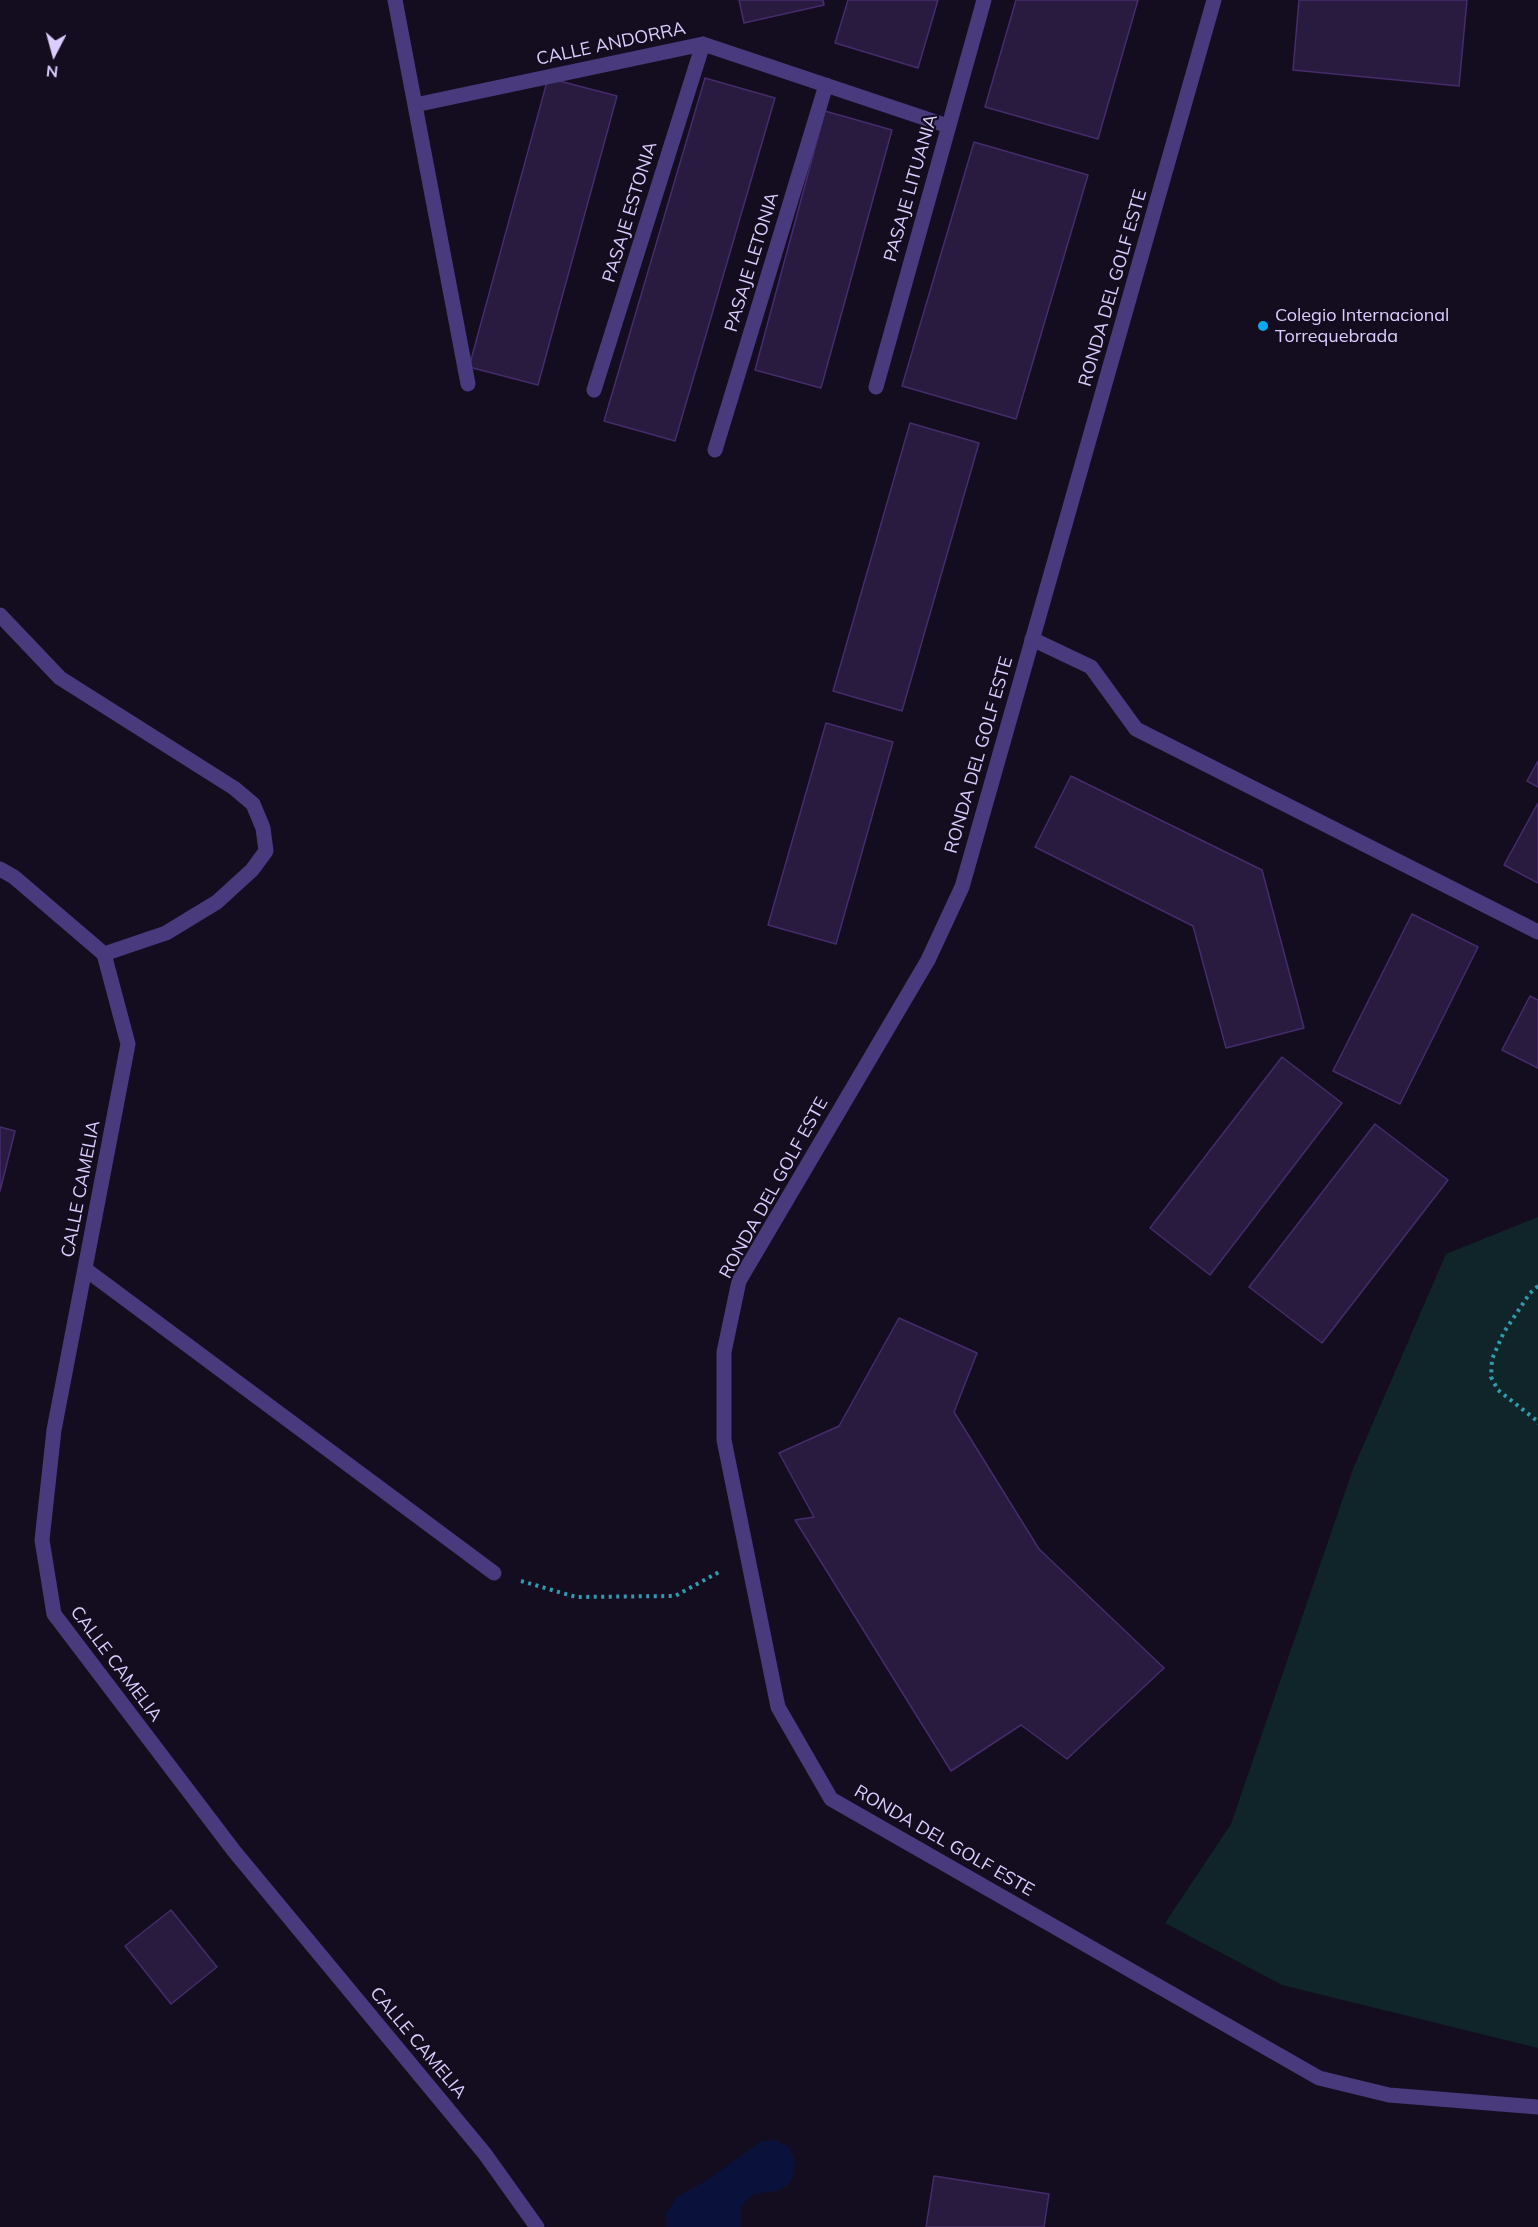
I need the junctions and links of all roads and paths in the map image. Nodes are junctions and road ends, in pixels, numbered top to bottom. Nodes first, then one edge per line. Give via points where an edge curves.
1 (395, 0) edge
2 (984, 0) edge
3 (1214, 0) edge
4 (702, 44) junction
5 (826, 85) junction
6 (415, 105) junction
7 (948, 126) junction
8 (468, 384) dead end
9 (876, 387) dead end
10 (594, 390) dead end
11 (716, 450) dead end
12 (0, 615) edge
13 (1032, 639) junction
14 (0, 869) edge
15 (1538, 932) edge
16 (104, 954) junction
17 (85, 1269) junction
18 (1538, 1286) edge
19 (1538, 1424) edge
20 (748, 1557) junction
21 (494, 1573) joint
22 (1538, 2107) edge
23 (537, 2227) edge

1 - 6 street
2 - 7 street, PASAJE LITUANIA
3 - 13 street, RONDA DEL GOLF ESTE
4 - 5 street, CALLE ANDORRA
4 - 6 street, CALLE ANDORRA
4 - 10 street, PASAJE ESTONIA
5 - 7 street, CALLE ANDORRA
5 - 11 street, PASAJE LETONIA
6 - 8 street
7 - 9 street, PASAJE LITUANIA
12 - 16 street via 60,678 234,788 253,804 263,828 266,851 252,870 217,902 166,933
13 - 15 street via 1091,667 1136,729
13 - 20 street, RONDA DEL GOLF ESTE via 962,887 928,960 740,1281 723,1352 724,1440
14 - 16 street
16 - 17 street, CALLE CAMELIA via 129,1044
17 - 21 street
17 - 23 street, CALLE CAMELIA via 54,1430 42,1540 54,1614 234,1851 477,2145
18 - 19 path via 1504,1332 1492,1359 1491,1377 1498,1390
20 - 21 path via 675,1596 576,1597
20 - 22 street, RONDA DEL GOLF ESTE via 778,1707 831,1799 1319,2078 1389,2095

